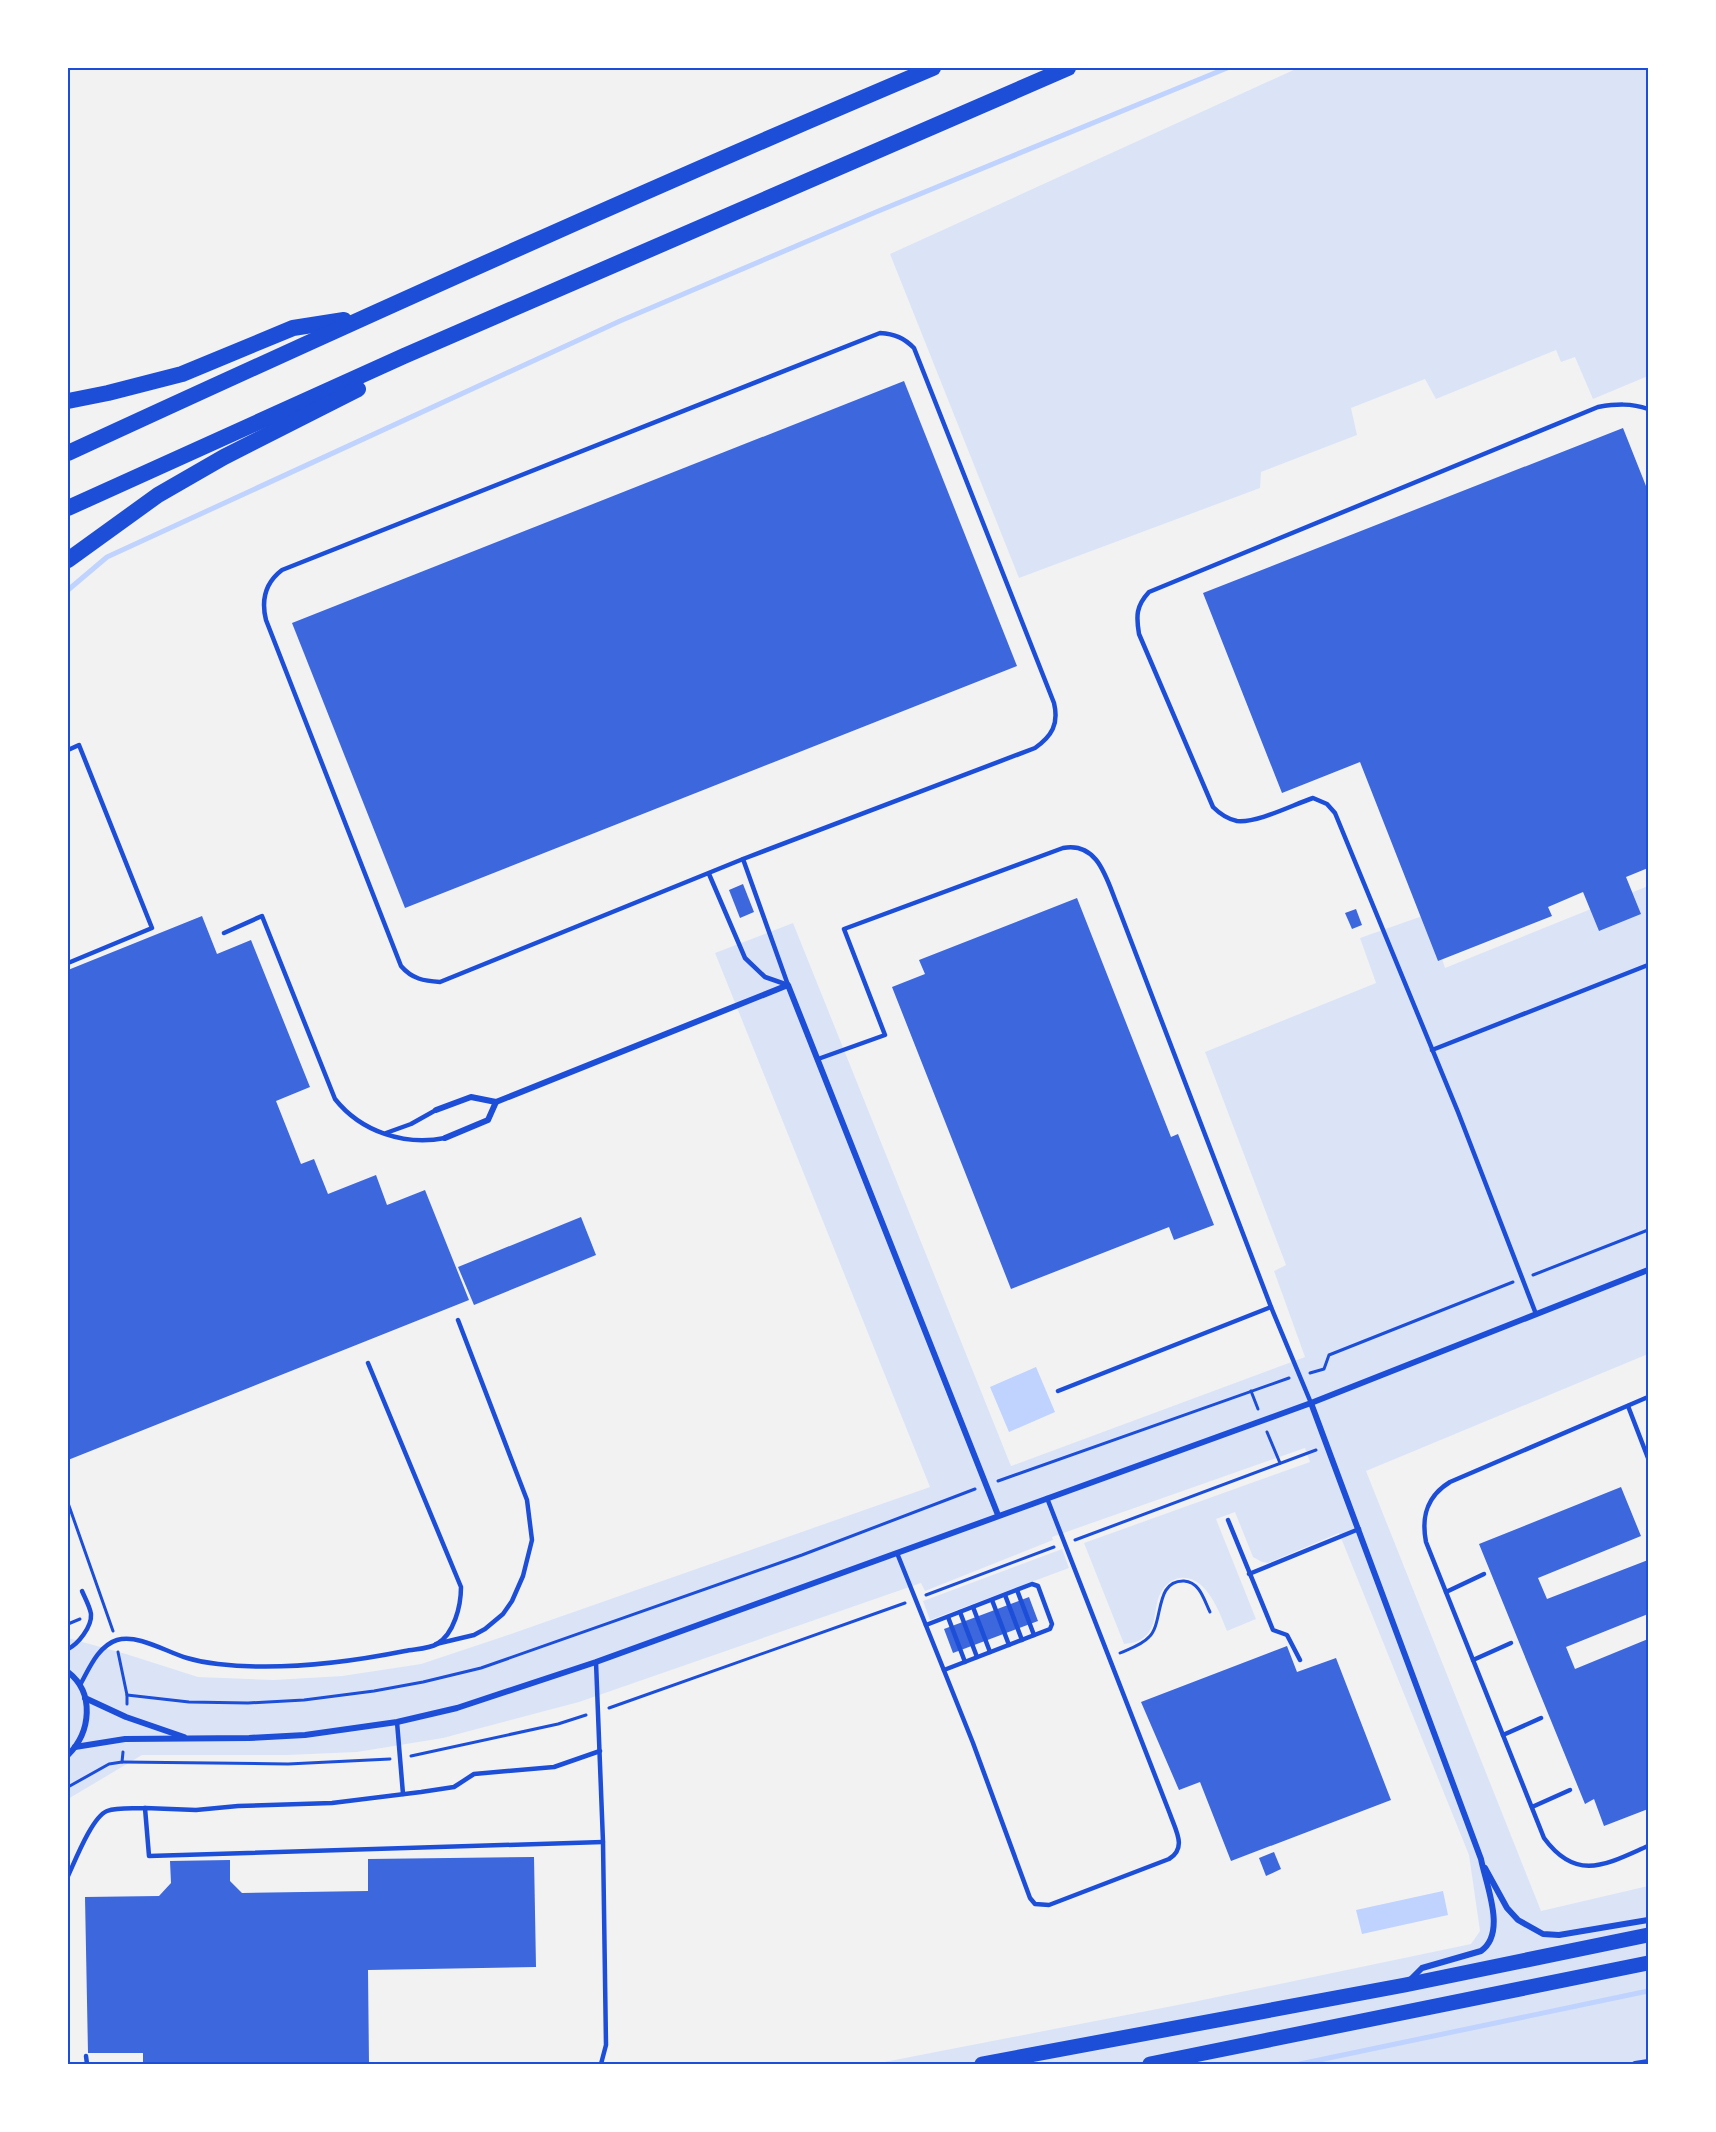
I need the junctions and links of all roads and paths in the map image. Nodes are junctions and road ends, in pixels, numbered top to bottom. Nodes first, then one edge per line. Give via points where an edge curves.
1 (933, 68) edge
2 (1068, 68) edge
3 (363, 317) junction
4 (404, 356) junction
5 (68, 401) edge
6 (1648, 409) edge
7 (68, 453) edge
8 (68, 508) edge
9 (68, 560) edge
10 (68, 750) edge
11 (743, 859) junction
12 (709, 874) junction
13 (224, 933) dead end
14 (68, 963) edge
15 (1648, 965) edge
16 (788, 985) junction
17 (1432, 1050) junction
18 (818, 1059) junction
19 (496, 1102) junction
20 (436, 1110) joint
21 (384, 1134) junction
22 (445, 1138) joint
23 (1648, 1230) edge
24 (1648, 1270) edge
25 (1522, 1279) junction
26 (1271, 1307) junction
27 (1536, 1314) junction
28 (458, 1320) dead end
29 (368, 1363) dead end
30 (1299, 1374) junction
31 (1058, 1391) dead end
32 (1648, 1397) edge
33 (1311, 1403) junction
34 (1628, 1406) junction
35 (1328, 1446) junction
36 (1648, 1458) edge
37 (986, 1485) junction
38 (1047, 1498) junction
39 (68, 1503) edge
40 (998, 1515) junction
41 (1228, 1520) dead end
42 (1359, 1529) junction
43 (1065, 1543) junction
44 (897, 1553) junction
45 (1249, 1574) junction
46 (1485, 1574) dead end
47 (1017, 1590) junction
48 (82, 1591) dead end
49 (1446, 1592) junction
50 (1005, 1594) junction
51 (916, 1599) junction
52 (992, 1600) junction
53 (973, 1607) junction
54 (960, 1612) junction
55 (1210, 1612) dead end
56 (948, 1617) junction
57 (926, 1624) junction
58 (1034, 1635) junction
59 (116, 1640) junction
60 (1022, 1640) junction
61 (1511, 1643) dead end
62 (436, 1644) junction
63 (1009, 1645) junction
64 (68, 1649) edge
65 (990, 1652) junction
66 (1117, 1655) dead end
67 (977, 1657) junction
68 (1300, 1660) dead end
69 (1473, 1660) junction
70 (596, 1662) junction
71 (965, 1662) junction
72 (944, 1670) junction
73 (68, 1672) edge
74 (80, 1685) junction
75 (85, 1698) junction
76 (598, 1711) junction
77 (1541, 1718) dead end
78 (397, 1722) junction
79 (1503, 1735) junction
80 (191, 1739) junction
81 (75, 1747) junction
82 (600, 1751) junction
83 (68, 1755) edge
84 (400, 1759) junction
85 (122, 1762) dead end
86 (1570, 1790) dead end
87 (403, 1794) junction
88 (1532, 1807) junction
89 (145, 1808) junction
90 (603, 1842) junction
91 (1648, 1846) edge
92 (1480, 1859) junction
93 (68, 1876) edge
94 (1648, 1920) edge
95 (1648, 1935) edge
96 (1648, 1963) edge
97 (1405, 1985) junction
98 (86, 2056) dead end
99 (1648, 2062) edge
100 (87, 2064) edge
101 (602, 2064) edge
102 (982, 2064) edge
103 (1150, 2064) edge
104 (1635, 2064) edge

1 - 3 highway via 730,153
2 - 4 highway
3 - 5 highway via 293,328 182,374
3 - 7 highway
4 - 8 highway
4 - 9 highway via 364,386 158,495
6 - 17 lane via 1616,404 1598,407 1149,592 1140,602 1136,615 1139,634 1213,807 1236,821 1250,821 1313,798 1327,804 1335,813
10 - 14 lane via 79,745 152,928
11 - 12 lane
11 - 12 lane via 1035,748 1056,724 1054,703 914,348 894,333 880,333 282,570 274,576 264,596 266,620 401,966 409,974 440,982
11 - 16 lane
12 - 16 lane via 745,958 765,977
13 - 21 lane via 262,916 335,1099 355,1120
15 - 17 lane
16 - 18 street
16 - 19 street
17 - 25 lane
18 - 26 lane via 885,1035 844,928 1062,848 1088,850 1100,863 1118,907
18 - 37 street
19 - 20 street via 471,1097
19 - 22 street via 488,1120
20 - 21 lane
21 - 22 lane via 414,1140
23 - 25 path
24 - 27 street
25 - 27 lane
25 - 30 path via 1329,1355 1324,1369
26 - 30 lane
26 - 31 lane
27 - 33 street
28 - 62 lane via 527,1500 532,1540 523,1576 503,1614 474,1635
29 - 62 lane via 461,1587 459,1612
30 - 33 lane
30 - 37 path
32 - 34 lane
33 - 35 street
33 - 38 street
34 - 36 lane
34 - 49 lane via 1440,1488 1427,1505 1423,1527
35 - 42 street
35 - 43 path
37 - 40 street
37 - 59 path via 802,1555 481,1668 374,1691 248,1703 127,1695
38 - 40 street
38 - 43 lane
39 - 59 path
40 - 44 street
41 - 45 lane
42 - 45 lane
42 - 92 street
43 - 51 path
43 - 72 lane via 1179,1839 1176,1855 1049,1905 1035,1904
44 - 51 lane
44 - 70 street
45 - 68 lane via 1273,1630 1287,1635
46 - 49 lane
47 - 50 lane
47 - 58 lane
47 - 58 lane via 1038,1586 1052,1626
48 - 64 lane via 91,1614 89,1623
49 - 69 lane
50 - 52 lane
50 - 60 lane
51 - 57 lane
51 - 76 path
52 - 53 lane
52 - 63 lane
53 - 54 lane
53 - 65 lane
54 - 56 lane
54 - 67 lane
55 - 66 path via 1200,1589 1191,1583 1176,1583 1165,1591 1150,1637
56 - 57 lane
56 - 71 lane
57 - 72 lane
58 - 60 lane
59 - 62 lane via 140,1641 218,1664 251,1666 345,1660
59 - 74 lane via 100,1650
60 - 63 lane
61 - 69 lane
63 - 65 lane
65 - 67 lane
67 - 71 lane
69 - 79 lane
70 - 76 lane
70 - 78 street via 457,1708
71 - 72 lane
73 - 74 street
74 - 75 street
75 - 80 street
75 - 81 street via 86,1724
76 - 82 lane
76 - 84 path via 558,1724
77 - 79 lane
78 - 80 street via 305,1735
78 - 84 lane
79 - 88 lane
80 - 81 street via 125,1739
81 - 83 street
82 - 87 lane via 554,1767 474,1774 454,1787
82 - 90 lane
84 - 85 path via 288,1764
84 - 87 lane
86 - 88 lane
87 - 89 lane via 332,1803 196,1810
88 - 91 lane via 1544,1838 1554,1851 1579,1866 1604,1866
89 - 90 lane via 149,1856
89 - 93 lane via 106,1811 101,1815
90 - 101 lane via 606,2045
92 - 94 street via 1507,1908 1518,1920 1543,1934 1559,1935
92 - 97 street via 1495,1923 1488,1946 1422,1968
95 - 97 main road
96 - 103 main road
97 - 102 main road
98 - 100 lane
99 - 104 street

